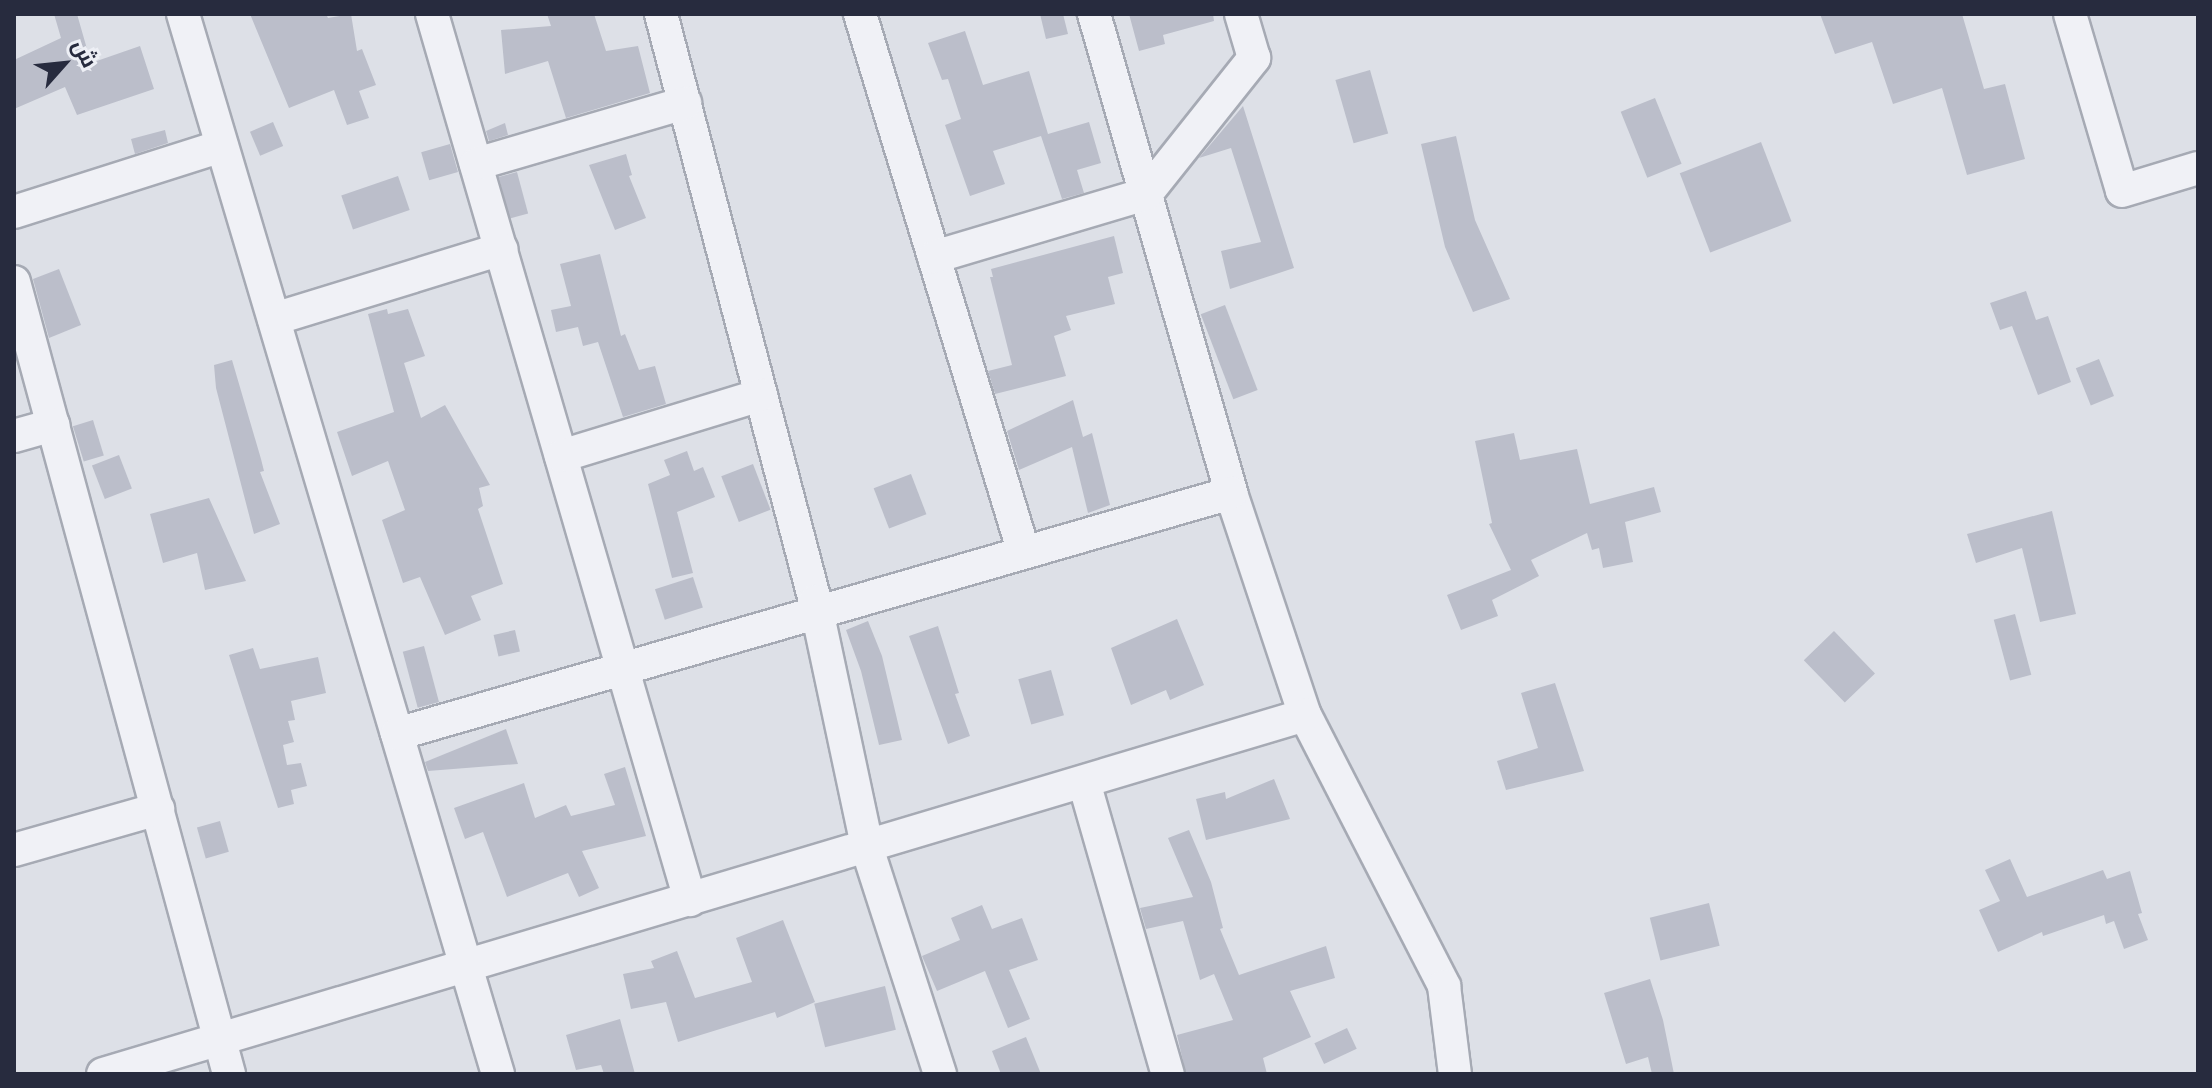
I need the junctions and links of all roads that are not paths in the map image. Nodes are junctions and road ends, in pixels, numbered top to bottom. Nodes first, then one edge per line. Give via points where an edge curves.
1 (183, 14) edge
2 (432, 14) edge
3 (860, 14) edge
4 (1094, 14) edge
5 (1241, 14) edge
6 (2070, 14) edge
7 (669, 16) edge
8 (685, 103) junction
9 (222, 146) junction
10 (476, 164) junction
11 (2198, 168) edge
12 (1146, 194) junction
13 (14, 212) edge
14 (501, 249) junction
15 (934, 257) junction
16 (14, 282) edge
17 (274, 319) junction
18 (761, 395) junction
19 (53, 425) junction
20 (14, 436) edge
21 (561, 456) junction
22 (1231, 493) junction
23 (1024, 553) junction
24 (818, 613) junction
25 (623, 669) junction
26 (1305, 715) junction
27 (397, 734) junction
28 (1084, 782) junction
29 (158, 809) junction
30 (868, 847) junction
31 (14, 850) edge
32 (690, 900) junction
33 (467, 967) junction
34 (220, 1040) junction
35 (103, 1074) edge
36 (229, 1074) edge
37 (498, 1074) edge
38 (940, 1074) edge
39 (1168, 1074) edge
40 (1455, 1074) edge

1 - 9 street
2 - 10 street
3 - 15 street
4 - 12 street
5 - 12 street via 1254,58
6 - 11 street via 2122,191
7 - 8 street
8 - 10 street
8 - 18 street
9 - 13 street
9 - 17 street
10 - 14 street
12 - 15 street
12 - 22 street
14 - 17 street
14 - 21 street
15 - 23 street
16 - 19 street
17 - 27 street
18 - 21 street
18 - 24 street
19 - 20 street
19 - 29 street
21 - 25 street
22 - 23 street
22 - 26 street
23 - 24 street
24 - 25 street
24 - 30 street
25 - 27 street
25 - 32 street
26 - 28 street
26 - 40 street via 1444,986
27 - 33 street
28 - 30 street
28 - 39 street
29 - 31 street
29 - 34 street
30 - 32 street
30 - 38 street
32 - 33 street
33 - 34 street
33 - 37 street
34 - 35 street
34 - 36 street

